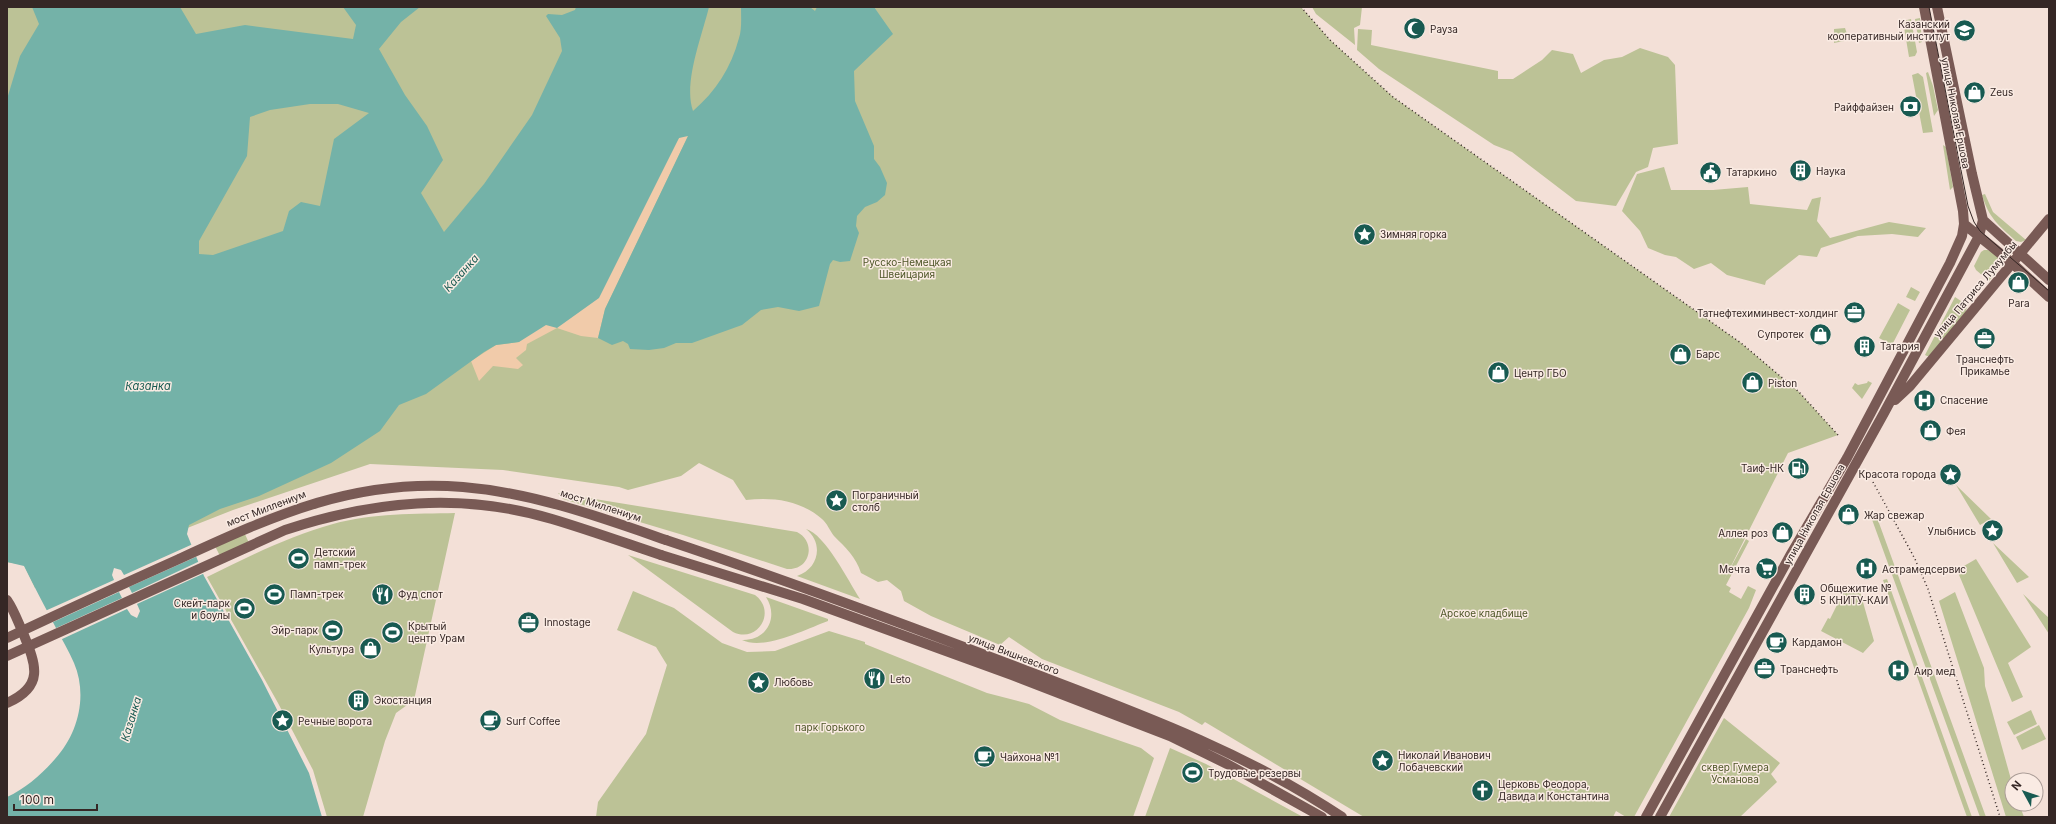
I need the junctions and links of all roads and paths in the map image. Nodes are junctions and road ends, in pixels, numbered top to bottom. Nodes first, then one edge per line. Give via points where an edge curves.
1 (1924, 7) edge
2 (1930, 7) edge
3 (1937, 7) edge
4 (1932, 53) junction
5 (1958, 107) junction
6 (2049, 219) edge
7 (1983, 220) junction
8 (1964, 224) junction
9 (1979, 236) junction
10 (2021, 253) junction
11 (2012, 263) junction
12 (2049, 280) edge
13 (2049, 297) edge
14 (1887, 409) junction
15 (666, 540) joint
16 (7, 600) edge
17 (7, 638) edge
18 (7, 656) edge
19 (7, 703) edge
20 (1322, 817) edge
21 (1343, 817) edge
22 (1646, 817) edge
23 (1660, 817) edge

1 - 4 main road, улица Николая Ершова
2 - 4 main road
2 - 5 main road via 1942,58
3 - 5 main road, улица Николая Ершова
4 - 8 main road, улица Николая Ершова
5 - 7 main road, улица Николая Ершова
6 - 10 main road, улица Патриса Лумумбы
7 - 8 main road
7 - 9 main road, улица Николая Ершова
7 - 10 main road
8 - 9 main road
8 - 22 main road, улица Николая Ершова via 1962,236 1952,257 1870,416 1790,554
9 - 11 main road
9 - 14 main road, улица Николая Ершова
10 - 11 main road, улица Патриса Лумумбы
10 - 12 main road
11 - 13 main road
11 - 14 main road, улица Патриса Лумумбы via 1910,386
14 - 23 main road, улица Николая Ершова
15 - 17 main road, мост Миллениум, bridge via 567,506 529,496 461,486 372,490 315,502 260,521
15 - 21 main road, улица Вишневского via 878,615 1150,718 1232,754
16 - 19 main road via 33,656 35,669 33,680 27,690
18 - 20 main road, улица Вишневского, bridge via 284,530 325,516 362,508 425,502 481,505 551,519 802,599 1012,675 1170,736 1227,764

